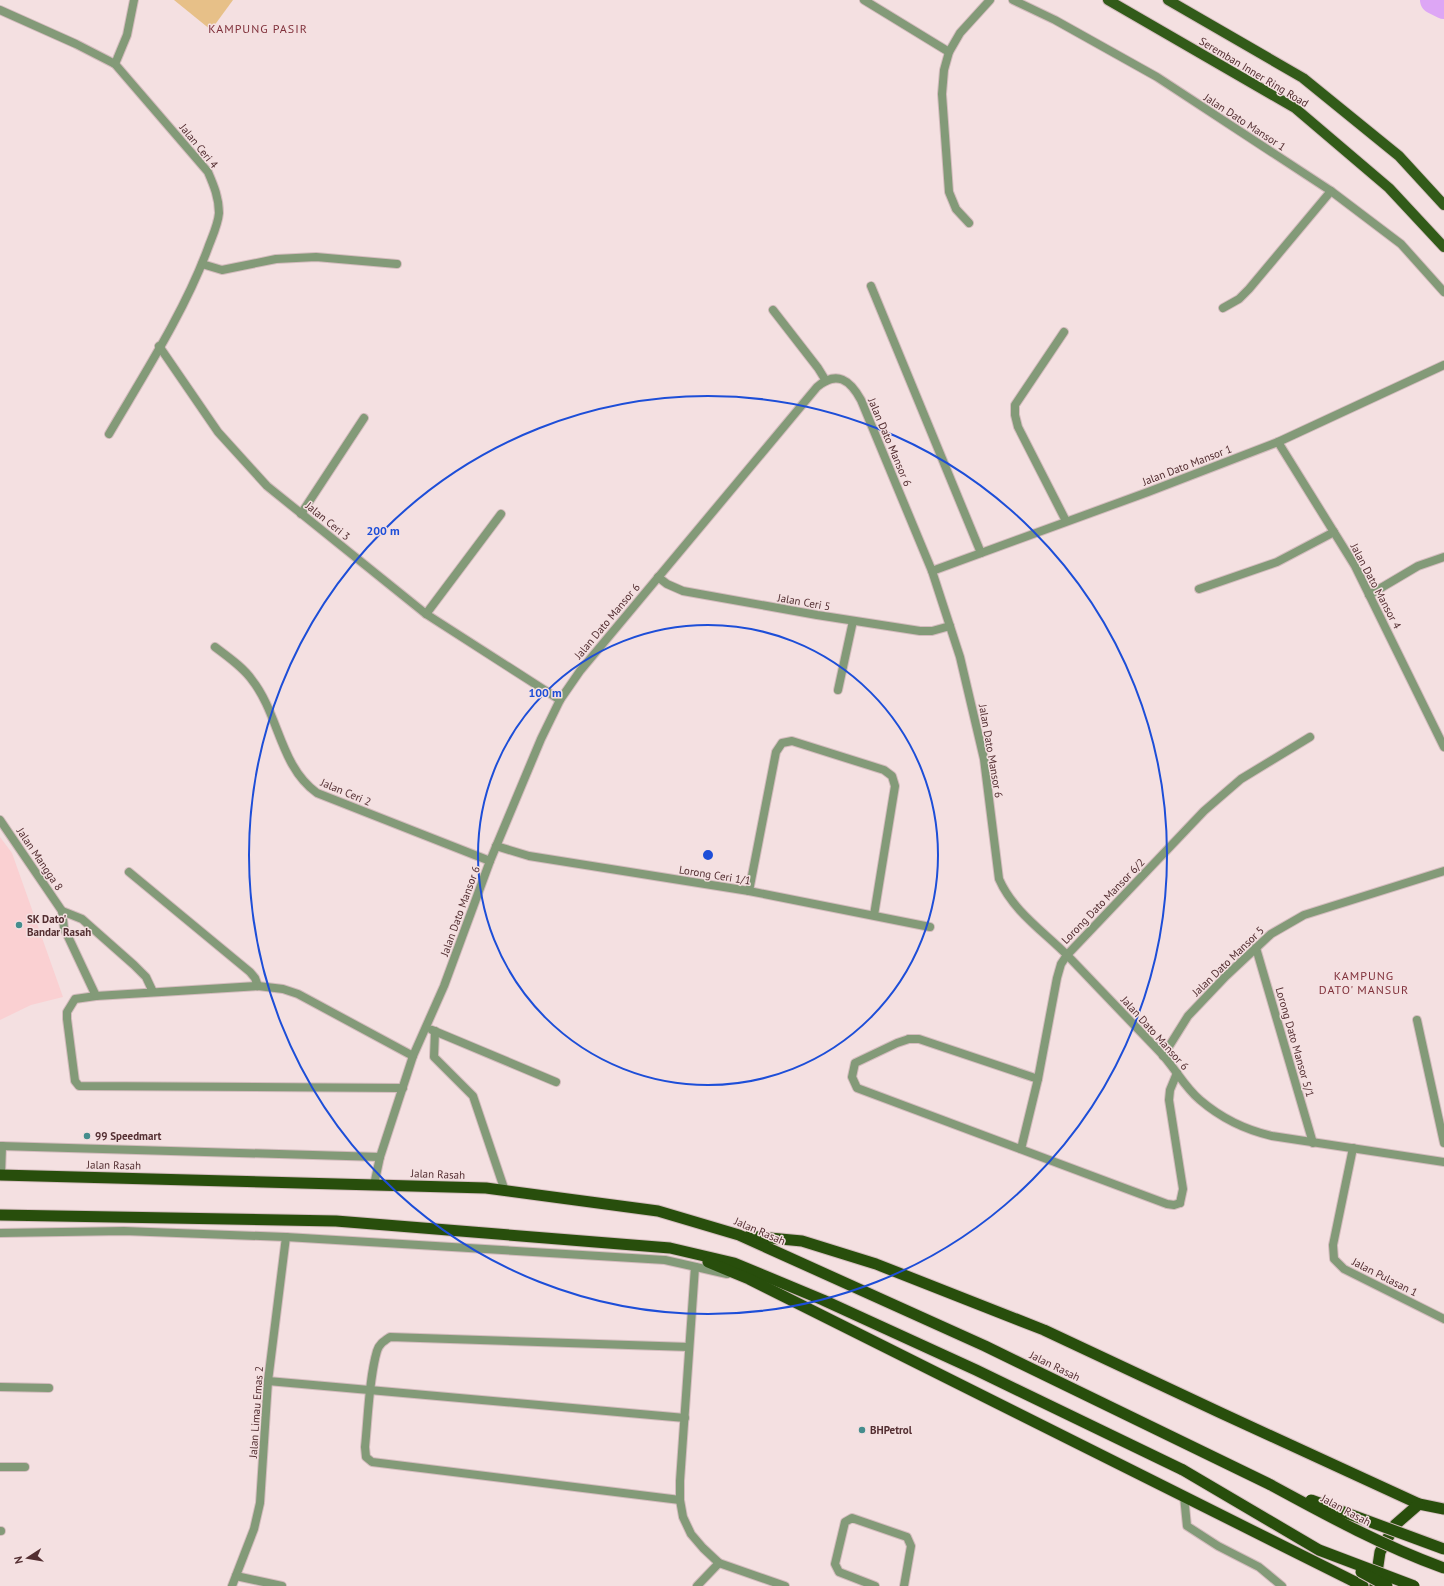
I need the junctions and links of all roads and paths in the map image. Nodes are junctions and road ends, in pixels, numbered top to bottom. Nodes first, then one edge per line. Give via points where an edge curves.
1 (134, 0) edge
2 (864, 0) edge
3 (990, 0) edge
4 (1013, 0) edge
5 (1108, 0) edge
6 (1168, 0) edge
7 (0, 10) edge
8 (949, 52) junction
9 (115, 64) junction
10 (1331, 191) junction
11 (1444, 205) edge
12 (969, 223) dead end
13 (1444, 247) edge
14 (202, 264) junction
15 (397, 264) dead end
16 (871, 286) dead end
17 (1444, 292) edge
18 (1223, 308) dead end
19 (773, 310) dead end
20 (1064, 332) dead end
21 (159, 346) junction
22 (1444, 365) edge
23 (826, 381) junction
24 (364, 418) dead end
25 (110, 434) dead end
26 (1278, 442) junction
27 (301, 514) junction
28 (501, 514) dead end
29 (1066, 521) junction
30 (1334, 532) junction
31 (981, 553) junction
32 (1444, 557) edge
33 (932, 571) junction
34 (658, 577) junction
35 (1199, 589) dead end
36 (1370, 594) junction
37 (426, 614) junction
38 (853, 621) junction
39 (950, 626) junction
40 (215, 647) dead end
41 (838, 690) dead end
42 (560, 700) junction
43 (1310, 737) dead end
44 (1444, 747) edge
45 (0, 820) edge
46 (496, 846) junction
47 (490, 861) junction
48 (1444, 871) edge
49 (129, 872) dead end
50 (749, 891) junction
51 (62, 911) junction
52 (874, 915) junction
53 (930, 928) dead end
54 (1256, 948) junction
55 (1067, 955) junction
56 (258, 986) junction
57 (153, 992) junction
58 (96, 996) junction
59 (1417, 1020) dead end
60 (426, 1027) junction
61 (435, 1031) junction
62 (413, 1056) junction
63 (1163, 1056) junction
64 (1177, 1073) junction
65 (1038, 1079) junction
66 (556, 1082) dead end
67 (403, 1088) junction
68 (1313, 1143) junction
69 (1444, 1143) edge
70 (1, 1146) edge
71 (1353, 1148) junction
72 (1021, 1150) junction
73 (380, 1157) junction
74 (1444, 1162) edge
75 (0, 1175) edge
76 (374, 1185) junction
77 (505, 1191) junction
78 (0, 1215) edge
79 (0, 1233) edge
80 (739, 1235) junction
81 (286, 1237) junction
82 (670, 1248) junction
83 (695, 1267) junction
84 (749, 1279) junction
85 (1444, 1319) edge
86 (689, 1346) junction
87 (268, 1381) junction
88 (0, 1387) edge
89 (49, 1388) dead end
90 (371, 1390) junction
91 (685, 1418) junction
92 (0, 1466) edge
93 (25, 1467) dead end
94 (1271, 1485) junction
95 (1184, 1496) junction
96 (680, 1500) junction
97 (1419, 1504) junction
98 (1444, 1509) edge
99 (1444, 1549) edge
100 (1319, 1550) junction
101 (718, 1563) junction
102 (1444, 1568) edge
103 (236, 1576) junction
104 (232, 1586) edge
105 (282, 1586) edge
106 (697, 1586) edge
107 (785, 1586) edge
108 (876, 1586) edge
109 (904, 1586) edge
110 (1282, 1586) edge
111 (1363, 1586) edge
112 (1375, 1586) edge
113 (1387, 1586) edge
114 (1414, 1586) edge

1 - 9 street via 127,35
2 - 8 street
3 - 8 street via 960,33
4 - 10 street, Jalan Dato Mansor 1 via 1055,20 1158,77
5 - 13 main road, Seremban Inner Ring Road via 1295,108 1389,188
6 - 11 main road, Seremban Inner Ring Road via 1303,78 1399,156
7 - 9 street, Jalan Ceri 4
8 - 12 street via 942,94 949,192 956,209
9 - 14 street, Jalan Ceri 4 via 208,172 215,188 219,214
10 - 17 street, Jalan Dato Mansor 1 via 1401,244
10 - 18 street via 1249,289 1239,299
14 - 15 street via 222,270 276,259 316,257
14 - 21 street, Jalan Ceri 4 via 186,300
16 - 31 street
19 - 23 street
20 - 29 street via 1016,405 1015,415 1018,427
21 - 25 street, Jalan Ceri 4
21 - 27 street, Jalan Ceri 3 via 218,432 267,486
22 - 26 street, Jalan Dato Mansor 1
23 - 33 street, Jalan Dato Mansor 6 via 836,378 849,383 861,400
23 - 34 street, Jalan Dato Mansor 6 via 817,387
24 - 27 street
26 - 29 street, Jalan Dato Mansor 1
26 - 30 street, Jalan Dato Mansor 4
27 - 37 street, Jalan Ceri 3
28 - 37 street
29 - 31 street, Jalan Dato Mansor 1
30 - 35 street via 1277,562
30 - 36 street, Jalan Dato Mansor 4
31 - 33 street, Jalan Dato Mansor 1
32 - 36 street via 1418,566
33 - 39 street, Jalan Dato Mansor 6
34 - 38 street, Jalan Ceri 5 via 683,591
34 - 42 street, Jalan Dato Mansor 6 via 580,671
36 - 44 street, Jalan Dato Mansor 4
37 - 42 street, Jalan Ceri 3
38 - 39 street, Jalan Ceri 5 via 920,631
38 - 41 street
39 - 55 street, Jalan Dato Mansor 6 via 964,673 984,760 999,880 1004,892 1015,905
40 - 47 street, Jalan Ceri 2 via 252,680 267,706 286,753 306,785 318,793
42 - 46 street, Jalan Dato Mansor 6
43 - 55 street, Lorong Dato Mansor 6/2 via 1241,779 1204,811
45 - 51 street, Jalan Mangga 8
46 - 47 street, Jalan Dato Mansor 6
46 - 50 street, Lorong Ceri 1/1 via 529,856
47 - 60 street, Jalan Dato Mansor 6
48 - 54 street, Jalan Dato Mansor 5 via 1304,915 1271,934
49 - 56 street via 250,972
50 - 52 street, Lorong Ceri 1/1
50 - 52 street via 776,752 782,743 792,741 884,770 892,776 895,786
51 - 57 street via 82,919 134,965 146,976
51 - 58 street, Jalan Mangga 8 via 64,928
52 - 53 street, Lorong Ceri 1/1
54 - 63 street, Jalan Dato Mansor 5 via 1188,1016
54 - 68 street, Lorong Dato Mansor 5/1
55 - 63 street, Jalan Dato Mansor 6
55 - 65 street, Lorong Dato Mansor 6/2 via 1057,978
56 - 57 street
56 - 62 street via 298,994
57 - 58 street
58 - 67 street via 75,999 67,1012 75,1081 79,1086
59 - 69 street
60 - 61 street
60 - 62 street, Jalan Dato Mansor 6
61 - 66 street
61 - 77 street via 434,1057 473,1096
62 - 67 street, Jalan Dato Mansor 6
63 - 64 street, Jalan Dato Mansor 6
64 - 68 street, Jalan Dato Mansor 6 via 1199,1099 1220,1116 1258,1133
64 - 72 street via 1169,1100 1183,1189 1180,1203 1167,1204
65 - 72 street, Lorong Dato Mansor 6/2
65 - 72 street via 919,1039 897,1043 855,1063 852,1077 857,1088
67 - 73 street, Jalan Dato Mansor 6
68 - 71 street, Jalan Dato Mansor 6
70 - 73 street
70 - 75 street
71 - 74 street, Jalan Dato Mansor 6
71 - 85 street, Jalan Pulasan 1 via 1333,1245 1334,1259 1344,1269
73 - 76 street, Jalan Dato Mansor 6
75 - 76 highway, Jalan Rasah
76 - 77 highway, Jalan Rasah via 486,1188
77 - 80 highway, Jalan Rasah via 658,1211
78 - 82 highway via 336,1221
79 - 81 street via 124,1231
80 - 94 highway, Jalan Rasah via 985,1346
80 - 97 highway via 802,1241 876,1264 1044,1330
81 - 83 street via 658,1259
81 - 87 street, Jalan Limau Emas 2
82 - 84 highway
82 - 100 highway, bridge via 734,1263 823,1300 976,1370 1182,1470
83 - 84 street
83 - 86 street
84 - 95 highway
86 - 90 street via 390,1337 378,1350
86 - 91 street
87 - 90 street
87 - 103 street, Jalan Limau Emas 2 via 260,1503 254,1529
88 - 89 street
90 - 91 street
90 - 96 street via 364,1452 372,1462
91 - 96 street
92 - 93 street
94 - 99 highway, bridge
94 - 102 highway, Jalan Rasah, bridge via 1365,1535
95 - 110 street via 1187,1526 1218,1546 1259,1567
95 - 111 highway
96 - 101 street via 683,1517 691,1534
97 - 98 highway
97 - 112 highway via 1395,1525 1380,1552
100 - 113 highway, bridge
100 - 114 highway, bridge
101 - 106 street
101 - 107 street
103 - 104 street, Jalan Limau Emas 2
103 - 105 street
108 - 109 street via 836,1569 847,1519 852,1518 907,1537 910,1546

